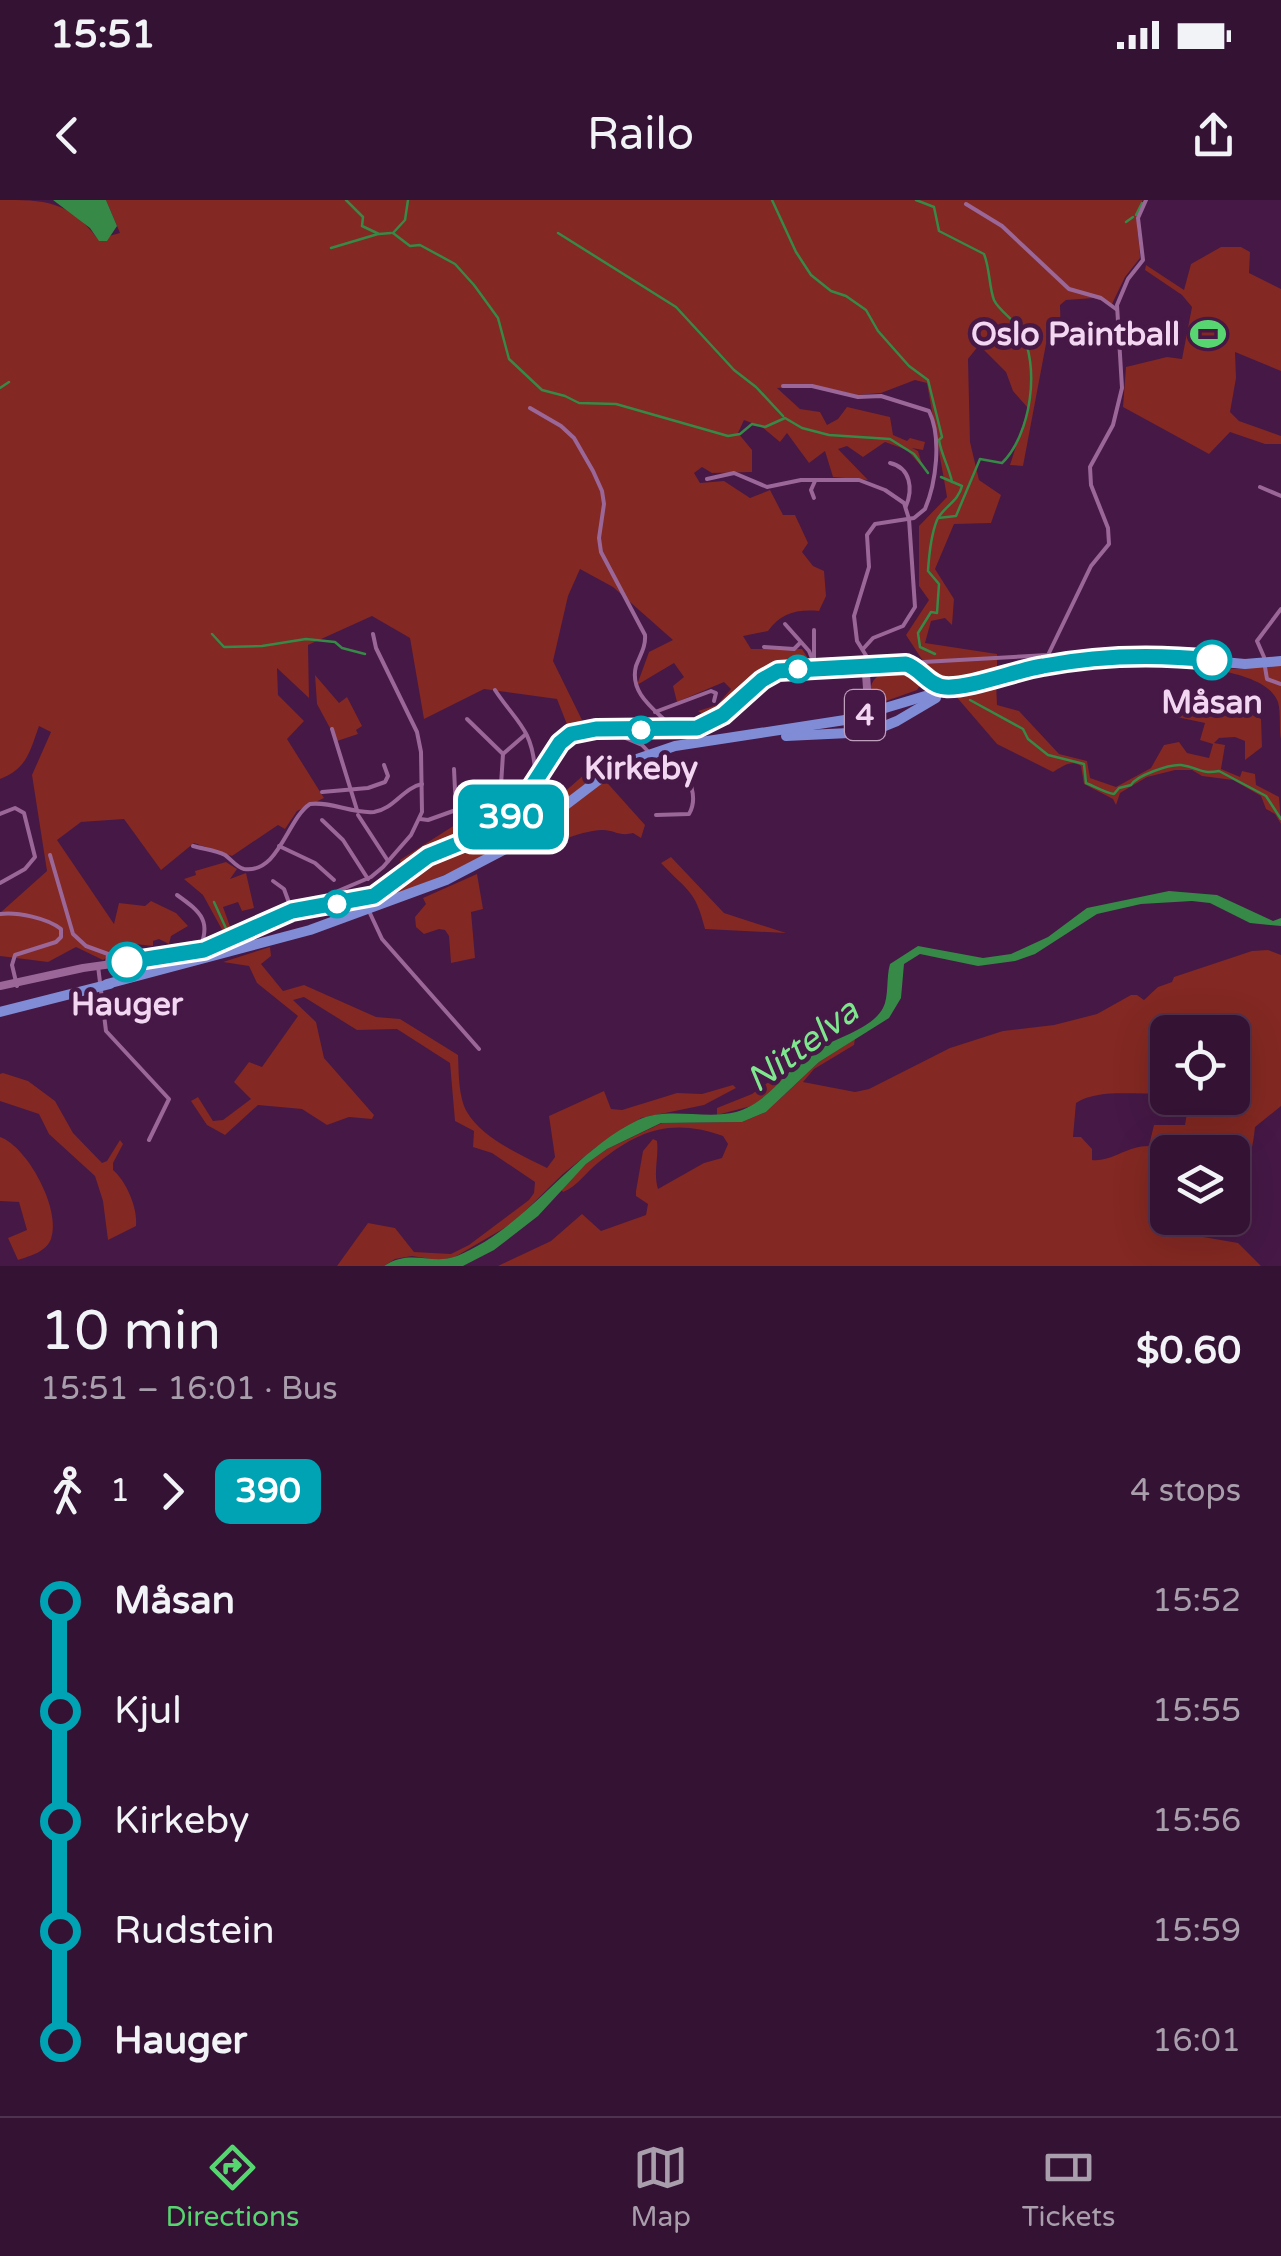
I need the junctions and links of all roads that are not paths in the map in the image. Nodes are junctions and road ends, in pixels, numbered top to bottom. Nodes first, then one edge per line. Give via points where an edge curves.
1 (1146, 200) edge
2 (966, 204) dead end
3 (1116, 309) junction
4 (783, 386) dead end
5 (530, 408) dead end
6 (890, 463) dead end
7 (707, 480) dead end
8 (814, 481) junction
9 (1260, 488) dead end
10 (1281, 496) edge
11 (814, 498) dead end
12 (906, 506) junction
13 (908, 520) junction
14 (1281, 609) edge
15 (785, 624) dead end
16 (814, 630) dead end
17 (374, 634) dead end
18 (800, 644) junction
19 (764, 647) dead end
20 (863, 649) junction
21 (1264, 657) dead end
22 (1281, 662) edge
23 (815, 663) junction
24 (1265, 668) dead end
25 (870, 671) junction
26 (919, 671) junction
27 (971, 682) junction
28 (1281, 684) edge
29 (955, 687) junction
30 (495, 690) dead end
31 (914, 700) junction
32 (714, 701) dead end
33 (655, 712) junction
34 (467, 719) dead end
35 (332, 728) dead end
36 (870, 728) junction
37 (621, 730) junction
38 (672, 730) junction
39 (771, 732) junction
40 (526, 734) junction
41 (756, 736) junction
42 (503, 754) junction
43 (384, 765) dead end
44 (454, 769) dead end
45 (540, 774) junction
46 (422, 784) junction
47 (351, 790) junction
48 (322, 792) dead end
49 (491, 798) dead end
50 (357, 813) junction
51 (0, 814) edge
52 (656, 815) dead end
53 (420, 819) junction
54 (322, 820) dead end
55 (194, 846) dead end
56 (280, 846) junction
57 (50, 855) dead end
58 (388, 861) junction
59 (368, 879) junction
60 (334, 880) dead end
61 (274, 881) dead end
62 (0, 882) edge
63 (178, 895) dead end
64 (366, 902) junction
65 (333, 904) junction
66 (292, 911) junction
67 (0, 914) edge
68 (198, 952) junction
69 (101, 968) junction
70 (16, 981) junction
71 (106, 984) junction
72 (0, 988) edge
73 (1, 1012) edge
74 (479, 1049) dead end
75 (148, 1140) dead end

1 - 3 street via 1138,218 1143,260
2 - 3 street via 1002,226 1070,289
3 - 26 street via 1122,388 1090,476 1110,540 1106,550 1091,566 1048,655 926,662
4 - 13 street via 881,396 929,412 936,446 929,498 922,514
5 - 33 street via 561,426 585,454 602,491 601,552 646,635 636,687
6 - 12 street via 909,481
7 - 8 street via 734,473 767,486
8 - 11 street
8 - 12 street via 859,480
9 - 10 street
12 - 13 street
13 - 20 street via 914,611 903,626
13 - 20 street via 869,530 869,568 854,616
14 - 21 street via 1257,641
15 - 18 street
16 - 23 street
17 - 46 street via 417,732
18 - 19 street via 794,650
18 - 23 street
20 - 25 street
22 - 27 highway, 4 via 1123,656
23 - 25 main road
23 - 38 main road via 772,673 714,721
24 - 28 street via 1267,680
25 - 26 highway, 4 via 894,665
25 - 36 main road
26 - 29 highway, 4 via 934,684
26 - 31 highway, 4 via 924,687
27 - 29 highway, 4
27 - 36 highway, 4
29 - 31 highway, 4
30 - 40 street
31 - 39 highway, 4
32 - 33 street via 711,691
33 - 38 street
34 - 42 street
35 - 47 street
36 - 41 highway, 4 via 829,736
37 - 38 main road
37 - 45 main road via 571,734
37 - 52 street via 655,759 680,764 693,794 688,814
39 - 41 highway, 4
39 - 71 highway, 4 via 692,742 637,758 592,783 497,856 424,889 310,930
40 - 42 street
40 - 45 street
41 - 71 highway, 4 via 692,744 630,765 498,858 394,904 259,948
42 - 49 street via 501,785
43 - 47 street via 385,782
44 - 53 street via 456,810
45 - 64 main road via 498,829 428,856
46 - 50 street via 385,809
46 - 53 street
47 - 48 street
47 - 50 street
50 - 56 street via 310,804
50 - 58 street
51 - 62 street via 15,808 24,813 35,857
53 - 58 street
54 - 59 street via 344,840
55 - 56 street via 248,869
56 - 60 street
57 - 69 street via 71,931 108,954
58 - 59 street
59 - 65 street via 338,890
61 - 66 street
63 - 68 street via 200,913 205,932
64 - 65 main road
64 - 74 street via 382,940
65 - 66 main road
66 - 68 main road
67 - 70 street via 61,929 56,942 16,954
68 - 69 main road
69 - 70 main road
69 - 75 street via 108,1035 169,1098
70 - 72 main road
71 - 73 highway, 4

